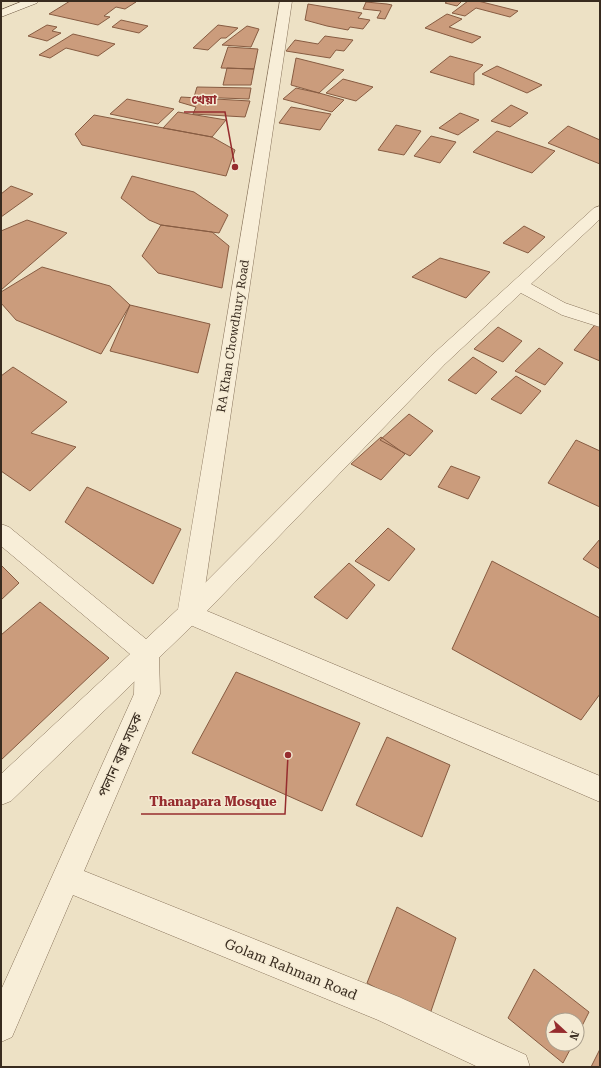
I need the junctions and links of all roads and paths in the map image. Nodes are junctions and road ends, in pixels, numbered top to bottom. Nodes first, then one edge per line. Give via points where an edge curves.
1 (33, 1) edge
2 (286, 1) edge
3 (1, 14) edge
4 (600, 211) edge
5 (520, 284) junction
6 (600, 321) edge
7 (1, 533) edge
8 (189, 614) junction
9 (147, 654) junction
10 (600, 789) edge
11 (1, 792) edge
12 (66, 878) junction
13 (1, 1026) edge
14 (514, 1067) edge

1 - 3 street
2 - 8 street, RA Khan Chowdhury Road
4 - 5 street
5 - 6 street via 547,302
5 - 8 street via 438,360
7 - 9 street
8 - 9 street
8 - 10 street
9 - 11 street
9 - 12 street, পলান বক্স সড়ক via 147,694
12 - 13 street, পলান বক্স সড়ক
12 - 14 street, Golam Rahman Road via 388,1008

